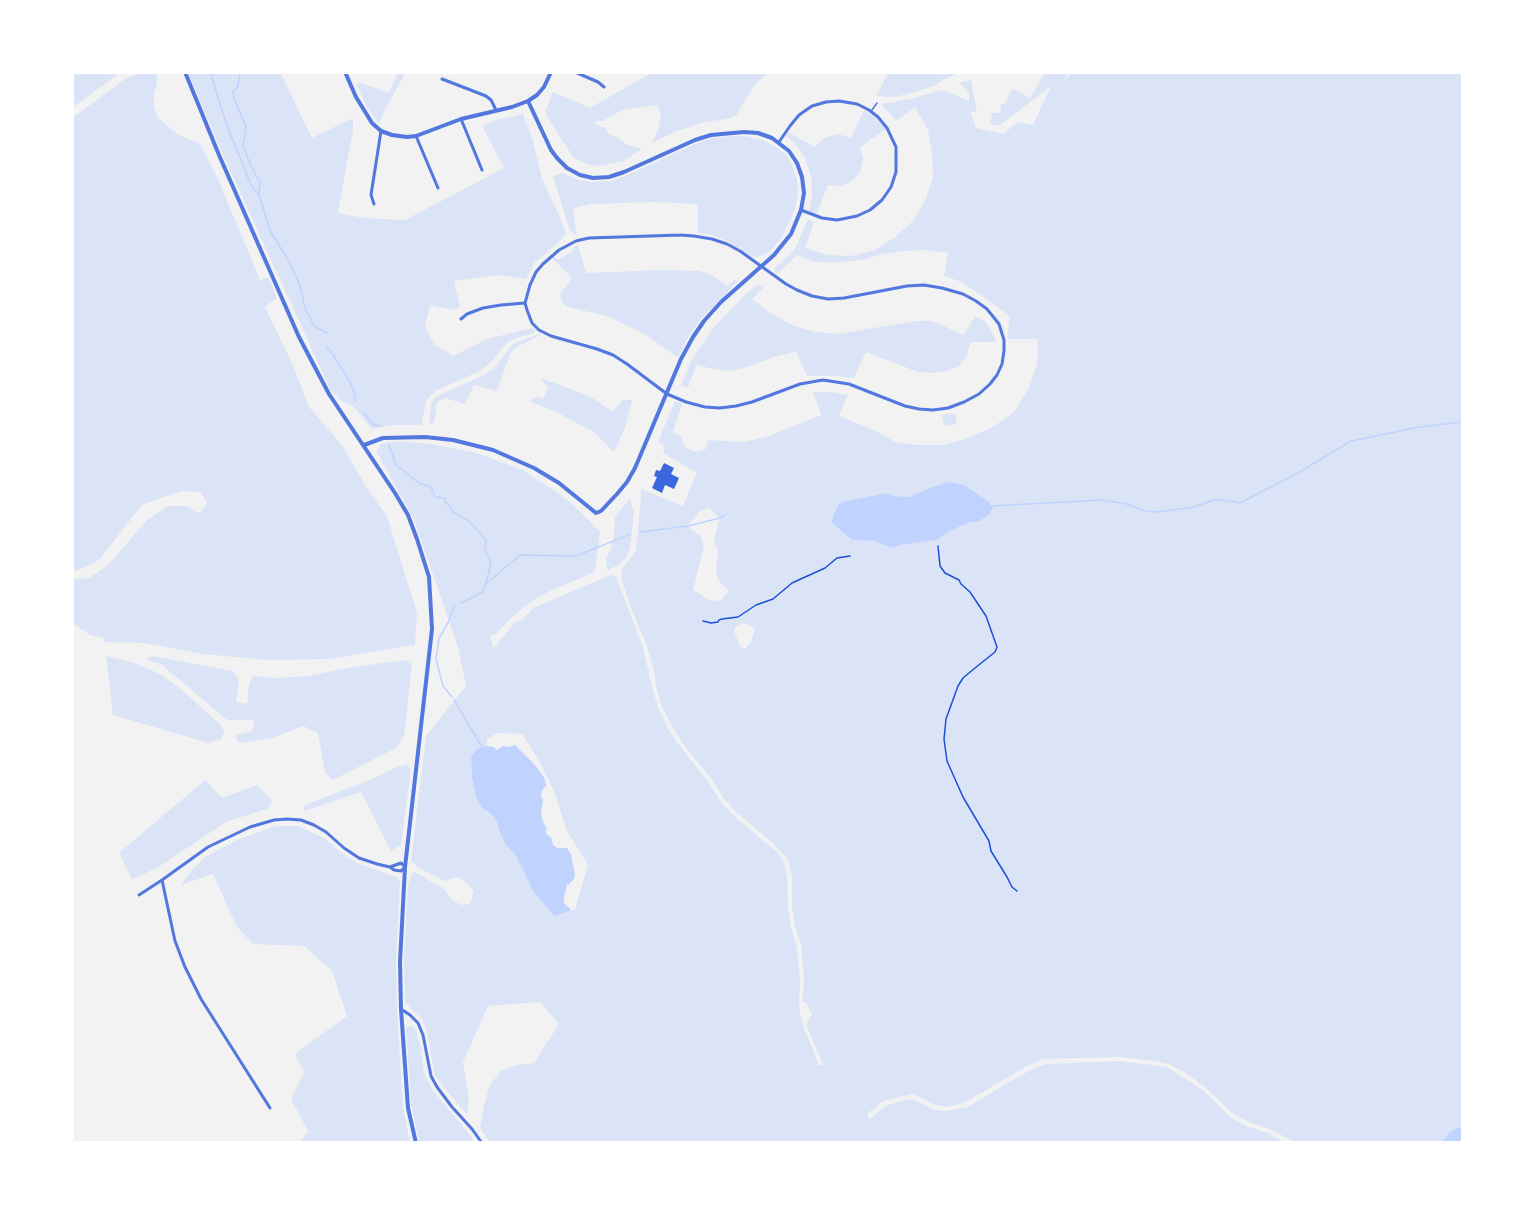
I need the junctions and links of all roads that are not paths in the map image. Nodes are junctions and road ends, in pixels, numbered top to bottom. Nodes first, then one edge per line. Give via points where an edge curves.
1 (184, 72) edge
2 (345, 72) edge
3 (551, 72) edge
4 (575, 72) edge
5 (442, 79) dead end
6 (604, 87) dead end
7 (528, 101) junction
8 (877, 103) dead end
9 (496, 110) junction
10 (871, 111) junction
11 (461, 119) junction
12 (381, 131) junction
13 (416, 136) junction
14 (779, 142) junction
15 (482, 170) dead end
16 (438, 188) dead end
17 (374, 204) dead end
18 (801, 210) junction
19 (762, 266) junction
20 (525, 303) junction
21 (461, 319) dead end
22 (666, 394) junction
23 (364, 445) junction
24 (405, 867) junction
25 (162, 880) junction
26 (139, 894) dead end
27 (401, 1009) junction
28 (270, 1108) dead end
29 (416, 1143) edge
30 (482, 1143) edge

1 - 23 street via 299,337 329,394
2 - 12 street via 364,113
3 - 7 street via 544,87
4 - 6 street
5 - 9 street via 486,96
7 - 9 street
7 - 14 street via 557,158 567,168 593,178 624,172 711,135 758,133
8 - 10 lane
9 - 11 street
10 - 14 street via 839,101 812,106 799,115
10 - 18 street via 885,123 896,147 896,172 882,200 848,219 830,219
11 - 13 street
11 - 15 street
12 - 13 street
12 - 17 street via 371,195
13 - 16 street
14 - 18 street via 797,163 802,177
18 - 19 street via 784,245
19 - 20 street via 727,244 694,236 589,238 559,250 543,264 530,285
19 - 22 street via 705,321 687,348
19 - 22 street via 812,296 844,298 924,285 963,294 995,318 1004,340 1002,364 990,384 979,393 948,408 933,410 919,410 849,384 823,380 720,408
20 - 21 street via 483,308
20 - 22 street via 532,323 543,333 613,355
22 - 23 street via 627,482 596,513 559,483 492,449 425,437 383,438
23 - 24 street via 408,515 424,558 431,597 432,629
24 - 25 street via 394,870 359,858 314,825 287,819 250,827 208,847
24 - 27 street
25 - 26 street
25 - 28 street via 175,941 185,967
27 - 29 street via 408,1107
27 - 30 street via 418,1023 436,1087

